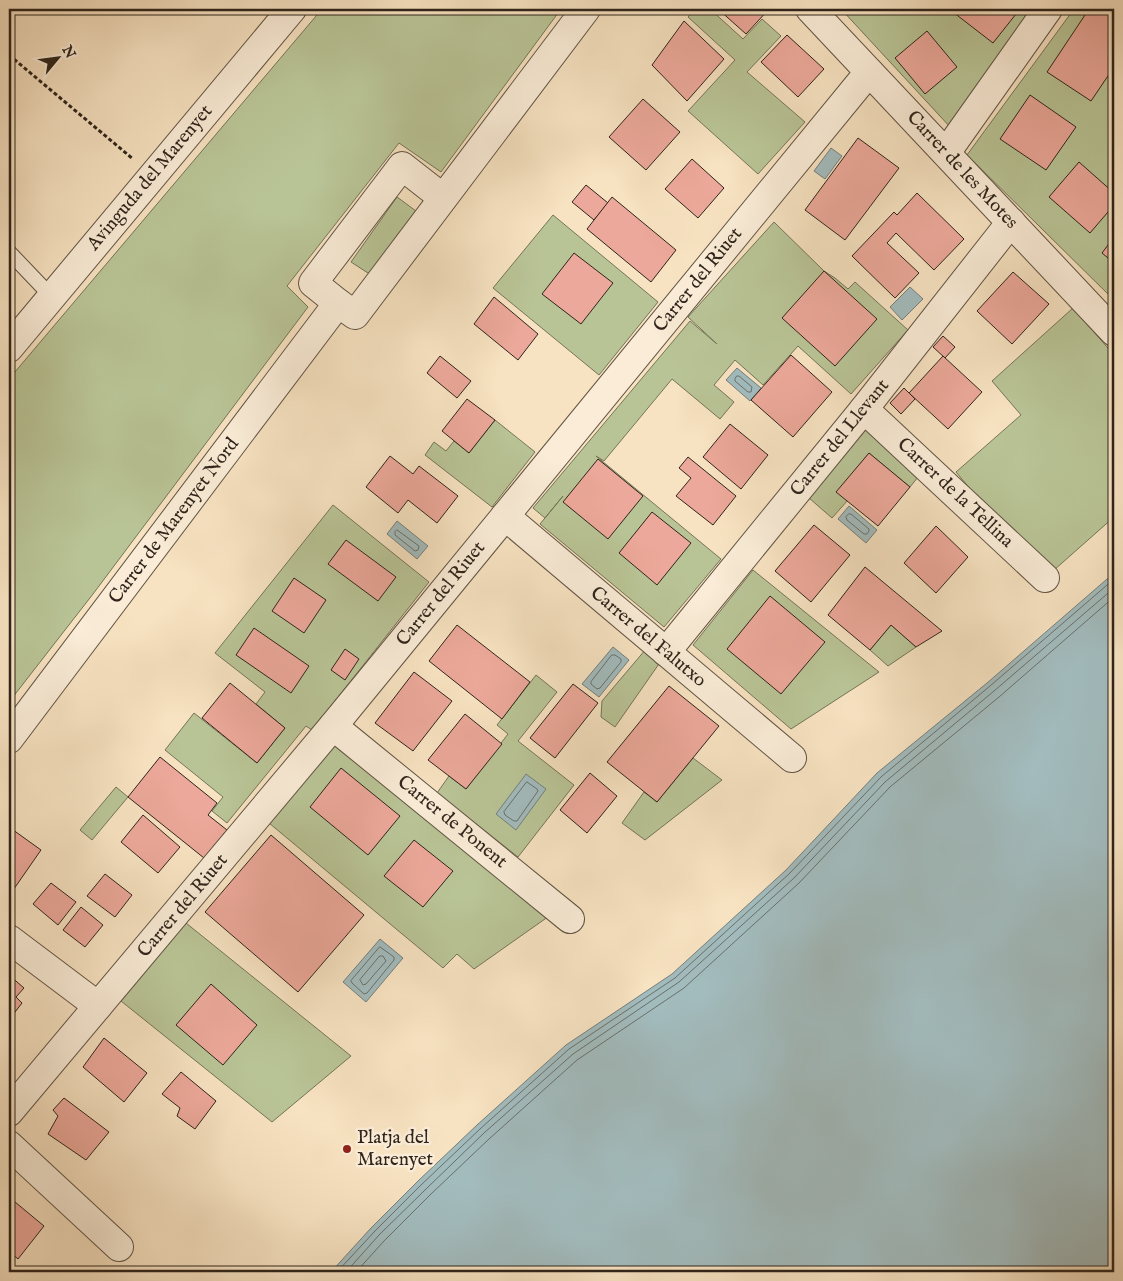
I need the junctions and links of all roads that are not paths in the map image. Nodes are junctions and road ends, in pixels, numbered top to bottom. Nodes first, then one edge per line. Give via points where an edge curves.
1 (292, 9) edge
2 (586, 9) edge
3 (810, 9) edge
4 (1048, 9) edge
5 (869, 72) junction
6 (946, 153) junction
7 (444, 198) junction
8 (1011, 222) junction
9 (9, 252) edge
10 (52, 296) junction
11 (338, 303) junction
12 (1114, 332) edge
13 (9, 348) edge
14 (864, 409) junction
15 (505, 516) junction
16 (1045, 578) dead end
17 (666, 652) junction
18 (333, 726) junction
19 (9, 739) edge
20 (792, 758) dead end
21 (570, 919) dead end
22 (9, 939) edge
23 (98, 1006) junction
24 (9, 1112) edge
25 (9, 1145) edge
26 (119, 1247) dead end

1 - 10 street, Avinguda del Marenyet
2 - 7 street
3 - 5 street, Carrer de les Motes
4 - 6 street
5 - 6 street, Carrer de les Motes
5 - 15 street, Carrer del Riuet
6 - 8 street, Carrer de les Motes
7 - 11 street via 355,315
7 - 11 street via 402,166 313,283
8 - 12 street, Carrer de les Motes
8 - 14 street, Carrer del Llevant
9 - 10 lane
10 - 13 street, Avinguda del Marenyet
11 - 19 street, Carrer de Marenyet Nord
14 - 16 street, Carrer de la Tellina
14 - 17 street, Carrer del Llevant
15 - 17 street, Carrer del Falutxo
15 - 18 street, Carrer del Riuet
17 - 20 street, Carrer del Falutxo
18 - 21 street, Carrer de Ponent
18 - 23 street, Carrer del Riuet
22 - 23 street
23 - 24 street, Carrer del Riuet
25 - 26 street

